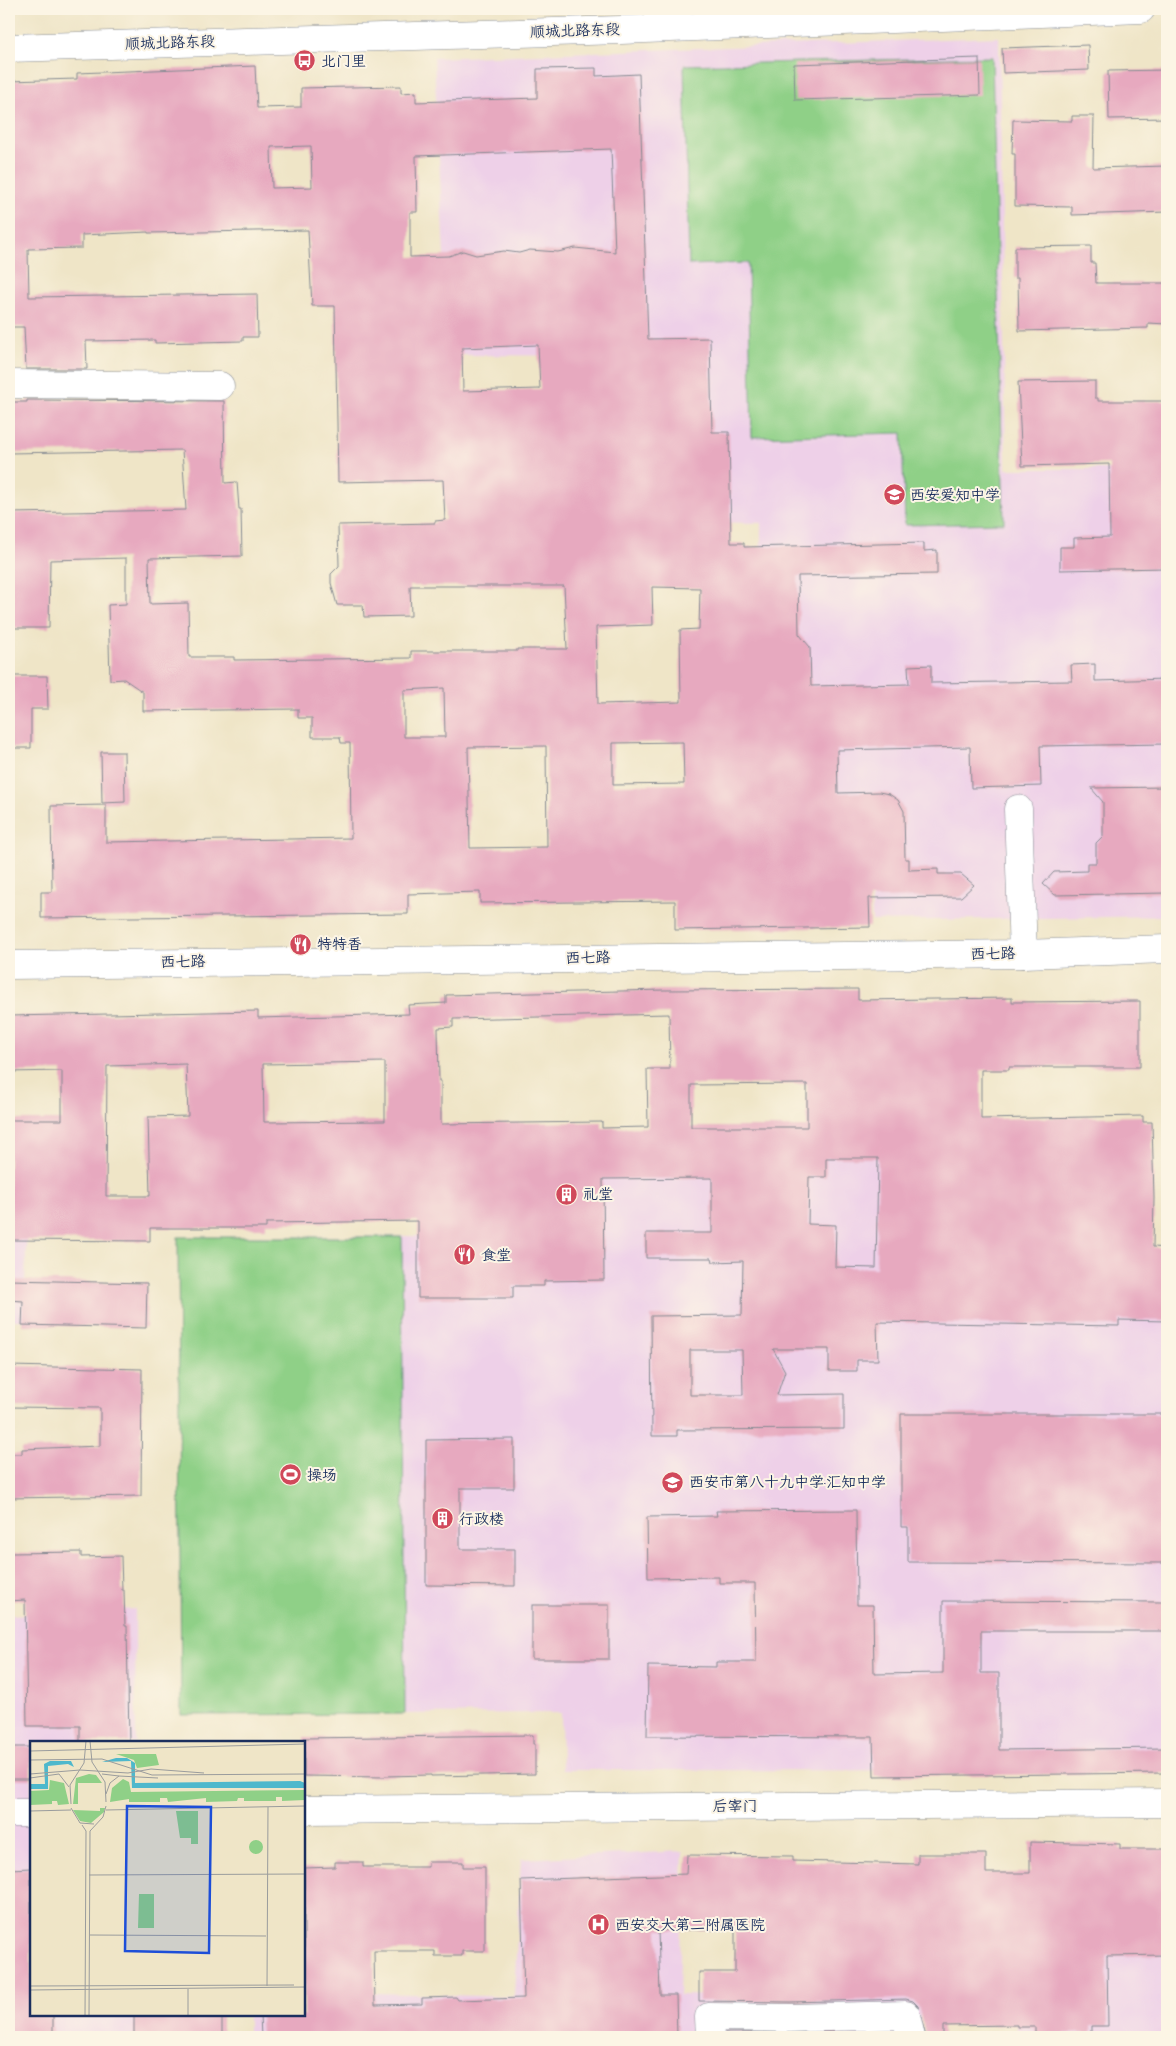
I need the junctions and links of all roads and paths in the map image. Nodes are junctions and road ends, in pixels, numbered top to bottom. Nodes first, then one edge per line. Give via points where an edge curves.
1 (1141, 9) edge
2 (9, 48) edge
3 (9, 384) edge
4 (220, 386) dead end
5 (1018, 809) dead end
6 (1167, 950) edge
7 (1023, 954) junction
8 (9, 965) edge
9 (1167, 1803) edge
10 (305, 1810) edge
11 (9, 1813) edge
12 (30, 1813) edge
13 (710, 2037) edge
14 (911, 2037) edge

1 - 2 street, 顺城北路东段 via 620,30
3 - 4 street
5 - 7 street
6 - 7 street, 西七路
7 - 8 street, 西七路
9 - 10 street, 后宰门
11 - 12 street
13 - 14 street via 709,2017 906,2015

